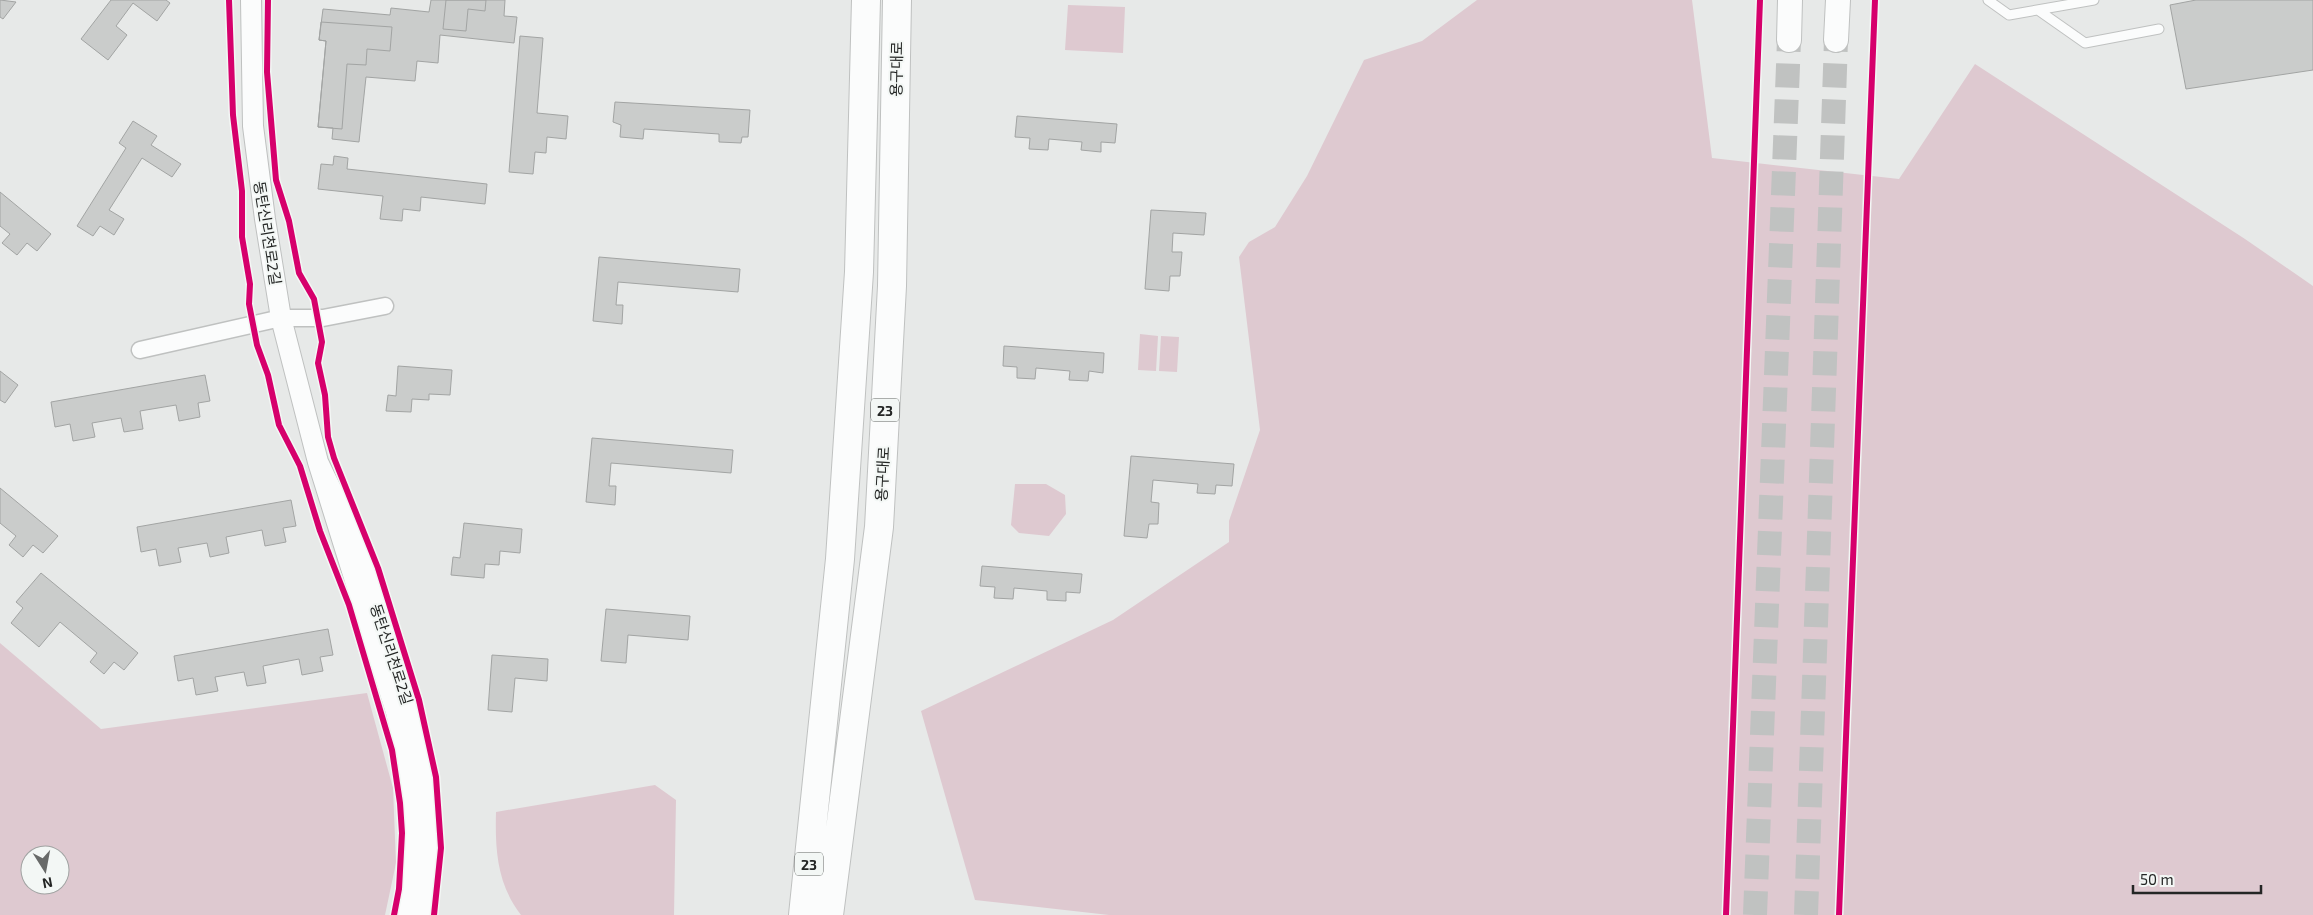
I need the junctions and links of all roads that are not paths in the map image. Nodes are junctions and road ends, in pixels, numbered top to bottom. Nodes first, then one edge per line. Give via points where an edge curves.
1 (251, 0) edge
2 (866, 0) edge
3 (897, 0) edge
4 (1790, 0) edge
5 (1838, 0) edge
6 (1988, 0) edge
7 (2094, 0) edge
8 (2038, 10) junction
9 (2158, 29) dead end
10 (1788, 40) tunnel mouth
11 (1836, 40) tunnel mouth
12 (385, 306) dead end
13 (282, 318) junction
14 (140, 350) dead end
15 (318, 462) junction
16 (828, 814) junction
17 (406, 915) edge
18 (421, 915) edge
19 (803, 915) edge
20 (829, 915) edge

1 - 13 street, 동탄신리천로2길 via 253,126
2 - 16 highway, 용구대로 / 23 via 859,272 840,560
3 - 16 highway, 용구대로 / 23 via 892,286 879,527
4 - 10 main road
5 - 11 main road
6 - 8 lane via 2009,14
7 - 8 lane
8 - 9 lane via 2085,43
12 - 13 street via 322,318
13 - 14 street
13 - 15 street, 동탄신리천로2길
15 - 17 street, 동탄신리천로2길 via 396,712 406,754 411,784 414,851
15 - 18 street, 동탄신리천로2길 via 356,544 410,707 420,749 427,782 430,825 430,851
16 - 19 highway, 용구대로 / 23
16 - 20 highway, 용구대로 / 23

